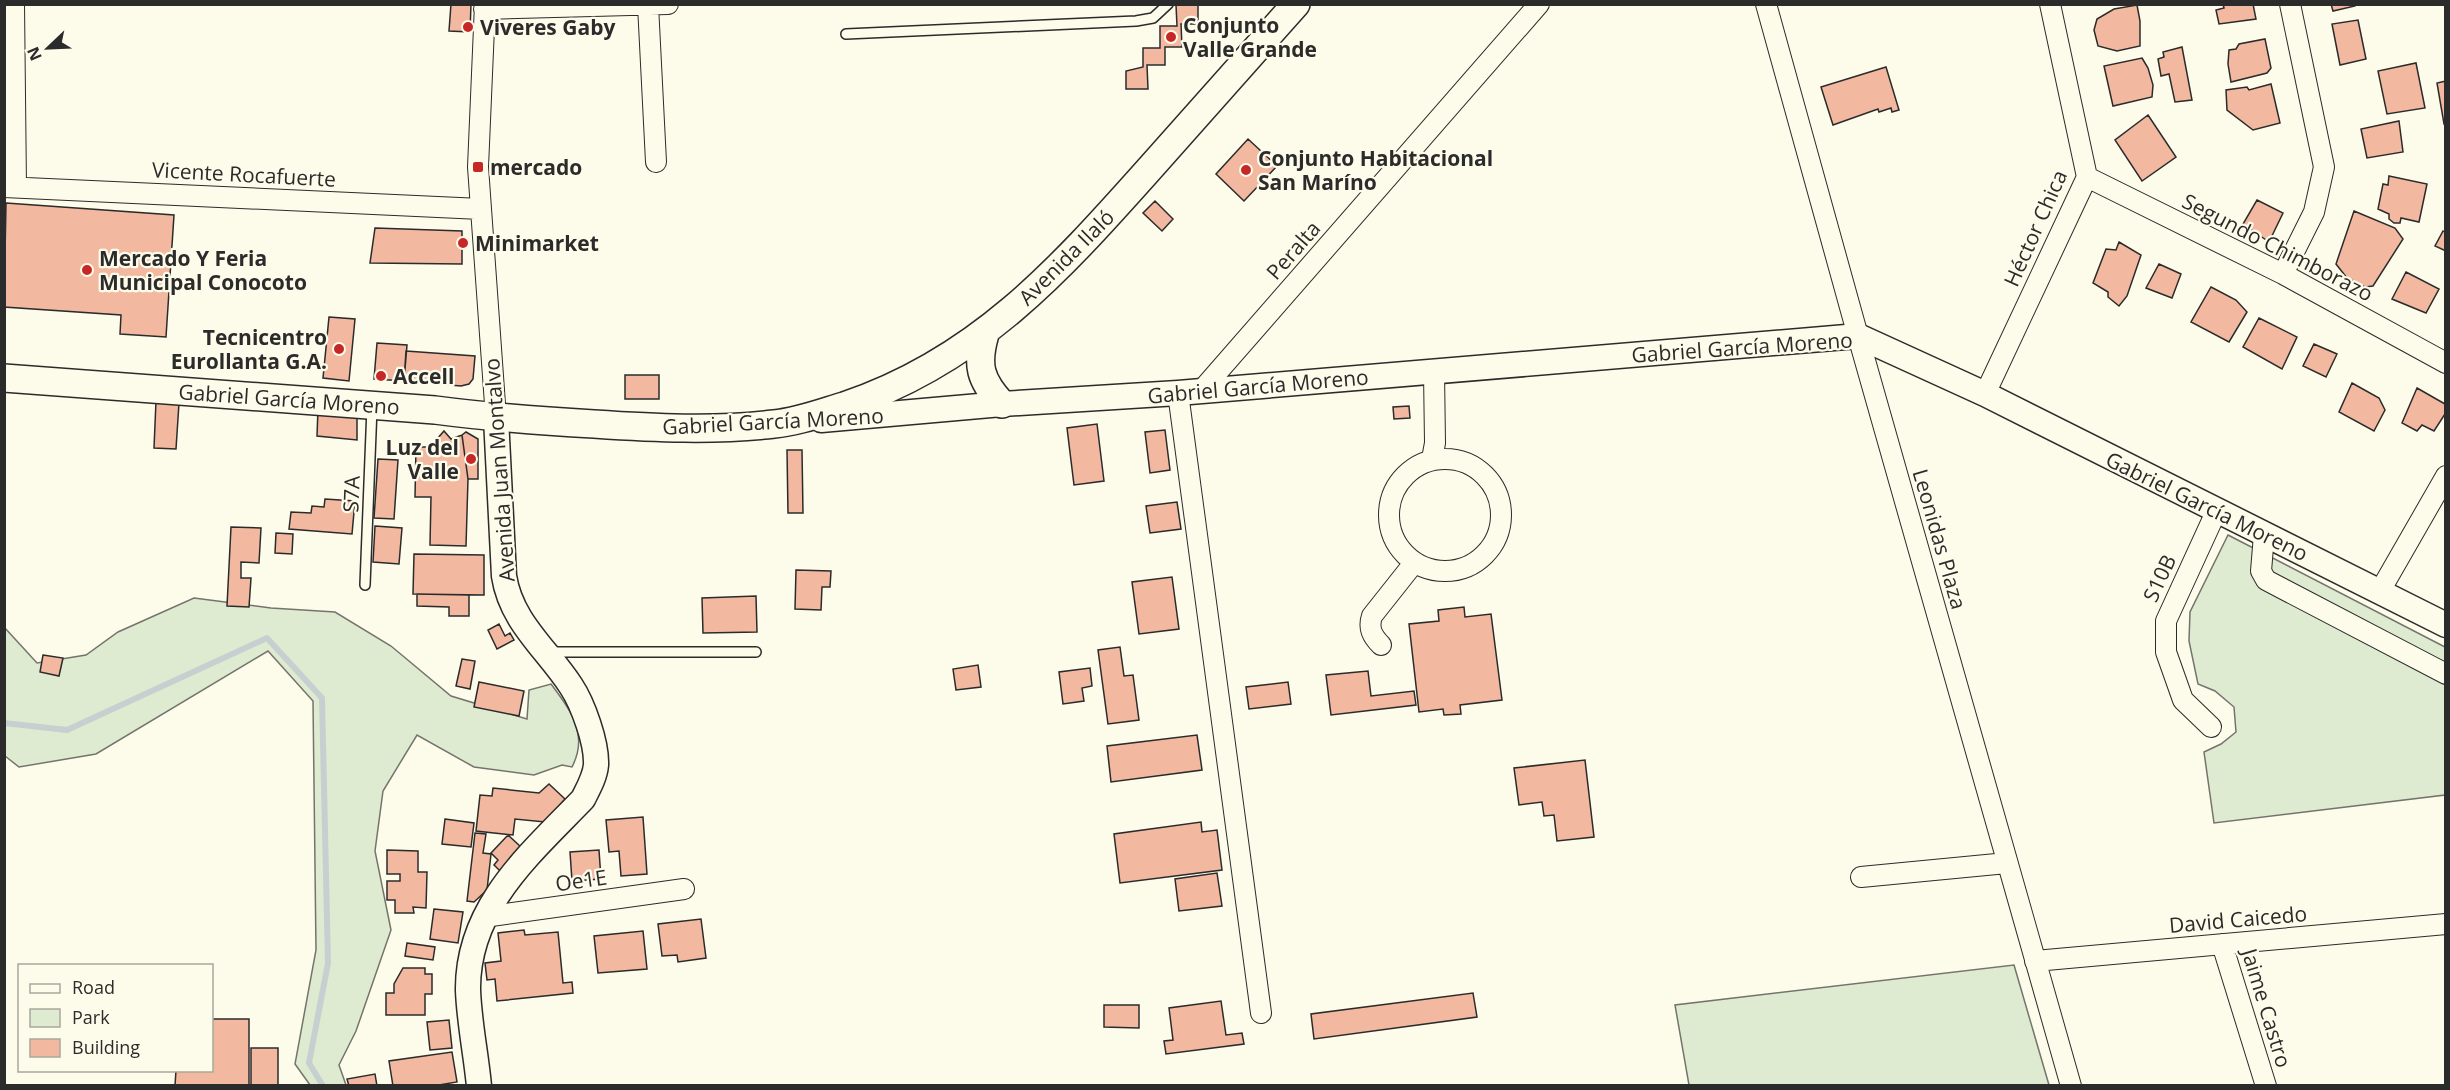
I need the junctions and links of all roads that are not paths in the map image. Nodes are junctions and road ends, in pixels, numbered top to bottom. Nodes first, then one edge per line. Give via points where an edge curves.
1 (14, 4) edge
2 (668, 4) edge
3 (1168, 4) edge
4 (1296, 4) edge
5 (1539, 4) edge
6 (1766, 4) edge
7 (2050, 4) edge
8 (2290, 4) edge
9 (648, 5) edge
10 (484, 7) edge
11 (846, 34) dead end
12 (656, 162) dead end
13 (2087, 177) junction
14 (10, 187) edge
15 (481, 209) junction
16 (2283, 274) junction
17 (985, 334) junction
18 (1858, 336) junction
19 (2445, 363) edge
20 (1434, 372) junction
21 (4, 378) edge
22 (1190, 392) junction
23 (1985, 394) junction
24 (1002, 404) junction
25 (372, 405) junction
26 (496, 418) junction
27 (776, 424) junction
28 (1432, 459) junction
29 (2445, 476) edge
30 (2216, 512) junction
31 (2264, 535) junction
32 (1414, 563) junction
33 (365, 585) dead end
34 (2380, 591) junction
35 (2445, 625) edge
36 (1381, 645) dead end
37 (544, 652) junction
38 (756, 652) dead end
39 (2445, 674) edge
40 (2211, 727) dead end
41 (2007, 863) junction
42 (1862, 877) dead end
43 (684, 889) dead end
44 (484, 917) junction
45 (2445, 924) edge
46 (2222, 944) junction
47 (2035, 961) junction
48 (1261, 1013) dead end
49 (479, 1086) edge
50 (2071, 1086) edge
51 (2265, 1086) edge

1 - 14 street
2 - 9 street
3 - 11 lane via 1153,18 1136,21
4 - 17 main road, Avenida Ilaló via 1074,254
5 - 22 street, Peralta
6 - 18 street, Leonidas Plaza
7 - 13 street, Héctor Chica
8 - 16 street via 2324,167 2314,212
9 - 10 street
9 - 12 street
10 - 15 street, Avenida Juan Montalvo via 478,166
13 - 16 street, Segundo Chimborazo
13 - 23 street, Héctor Chica
14 - 15 street, Vicente Rocafuerte
15 - 26 street, Avenida Juan Montalvo
16 - 19 street, Segundo Chimborazo
17 - 24 main road via 979,352 981,372 988,390
17 - 27 main road, Avenida Ilaló via 926,370 864,399
18 - 20 street, Gabriel García Moreno
18 - 23 street, Gabriel García Moreno
18 - 41 street, Leonidas Plaza
20 - 22 street, Gabriel García Moreno
20 - 28 street
21 - 25 main road, Gabriel García Moreno
22 - 24 street, Gabriel García Moreno
22 - 48 street
23 - 30 street, Gabriel García Moreno
24 - 27 street, Gabriel García Moreno
25 - 26 main road, Gabriel García Moreno
25 - 33 lane, S7A
26 - 27 main road, Gabriel García Moreno via 679,430
26 - 37 street, Avenida Juan Montalvo via 507,594
28 - 32 street via 1413,467 1390,498 1388,518 1393,538
28 - 32 street via 1452,458 1472,465 1487,477 1498,495 1502,515 1498,535 1488,553 1472,565 1453,572 1432,571
29 - 34 street
30 - 31 street, Gabriel García Moreno
30 - 40 street, S10B via 2166,621 2166,651 2183,700
31 - 34 street, Gabriel García Moreno
31 - 39 street via 2261,571 2266,580
32 - 36 street via 1372,616 1371,632
34 - 35 street, Gabriel García Moreno
37 - 38 lane
37 - 44 street, Avenida Juan Montalvo via 571,686 588,724 596,764 583,799 504,882
41 - 42 street
41 - 47 street, Leonidas Plaza
43 - 44 street, Oe1E
44 - 49 street, Avenida Juan Montalvo via 472,953 468,989
45 - 46 street, David Caicedo
46 - 47 street, David Caicedo
46 - 51 street, Jaime Castro
47 - 50 street, Leonidas Plaza

